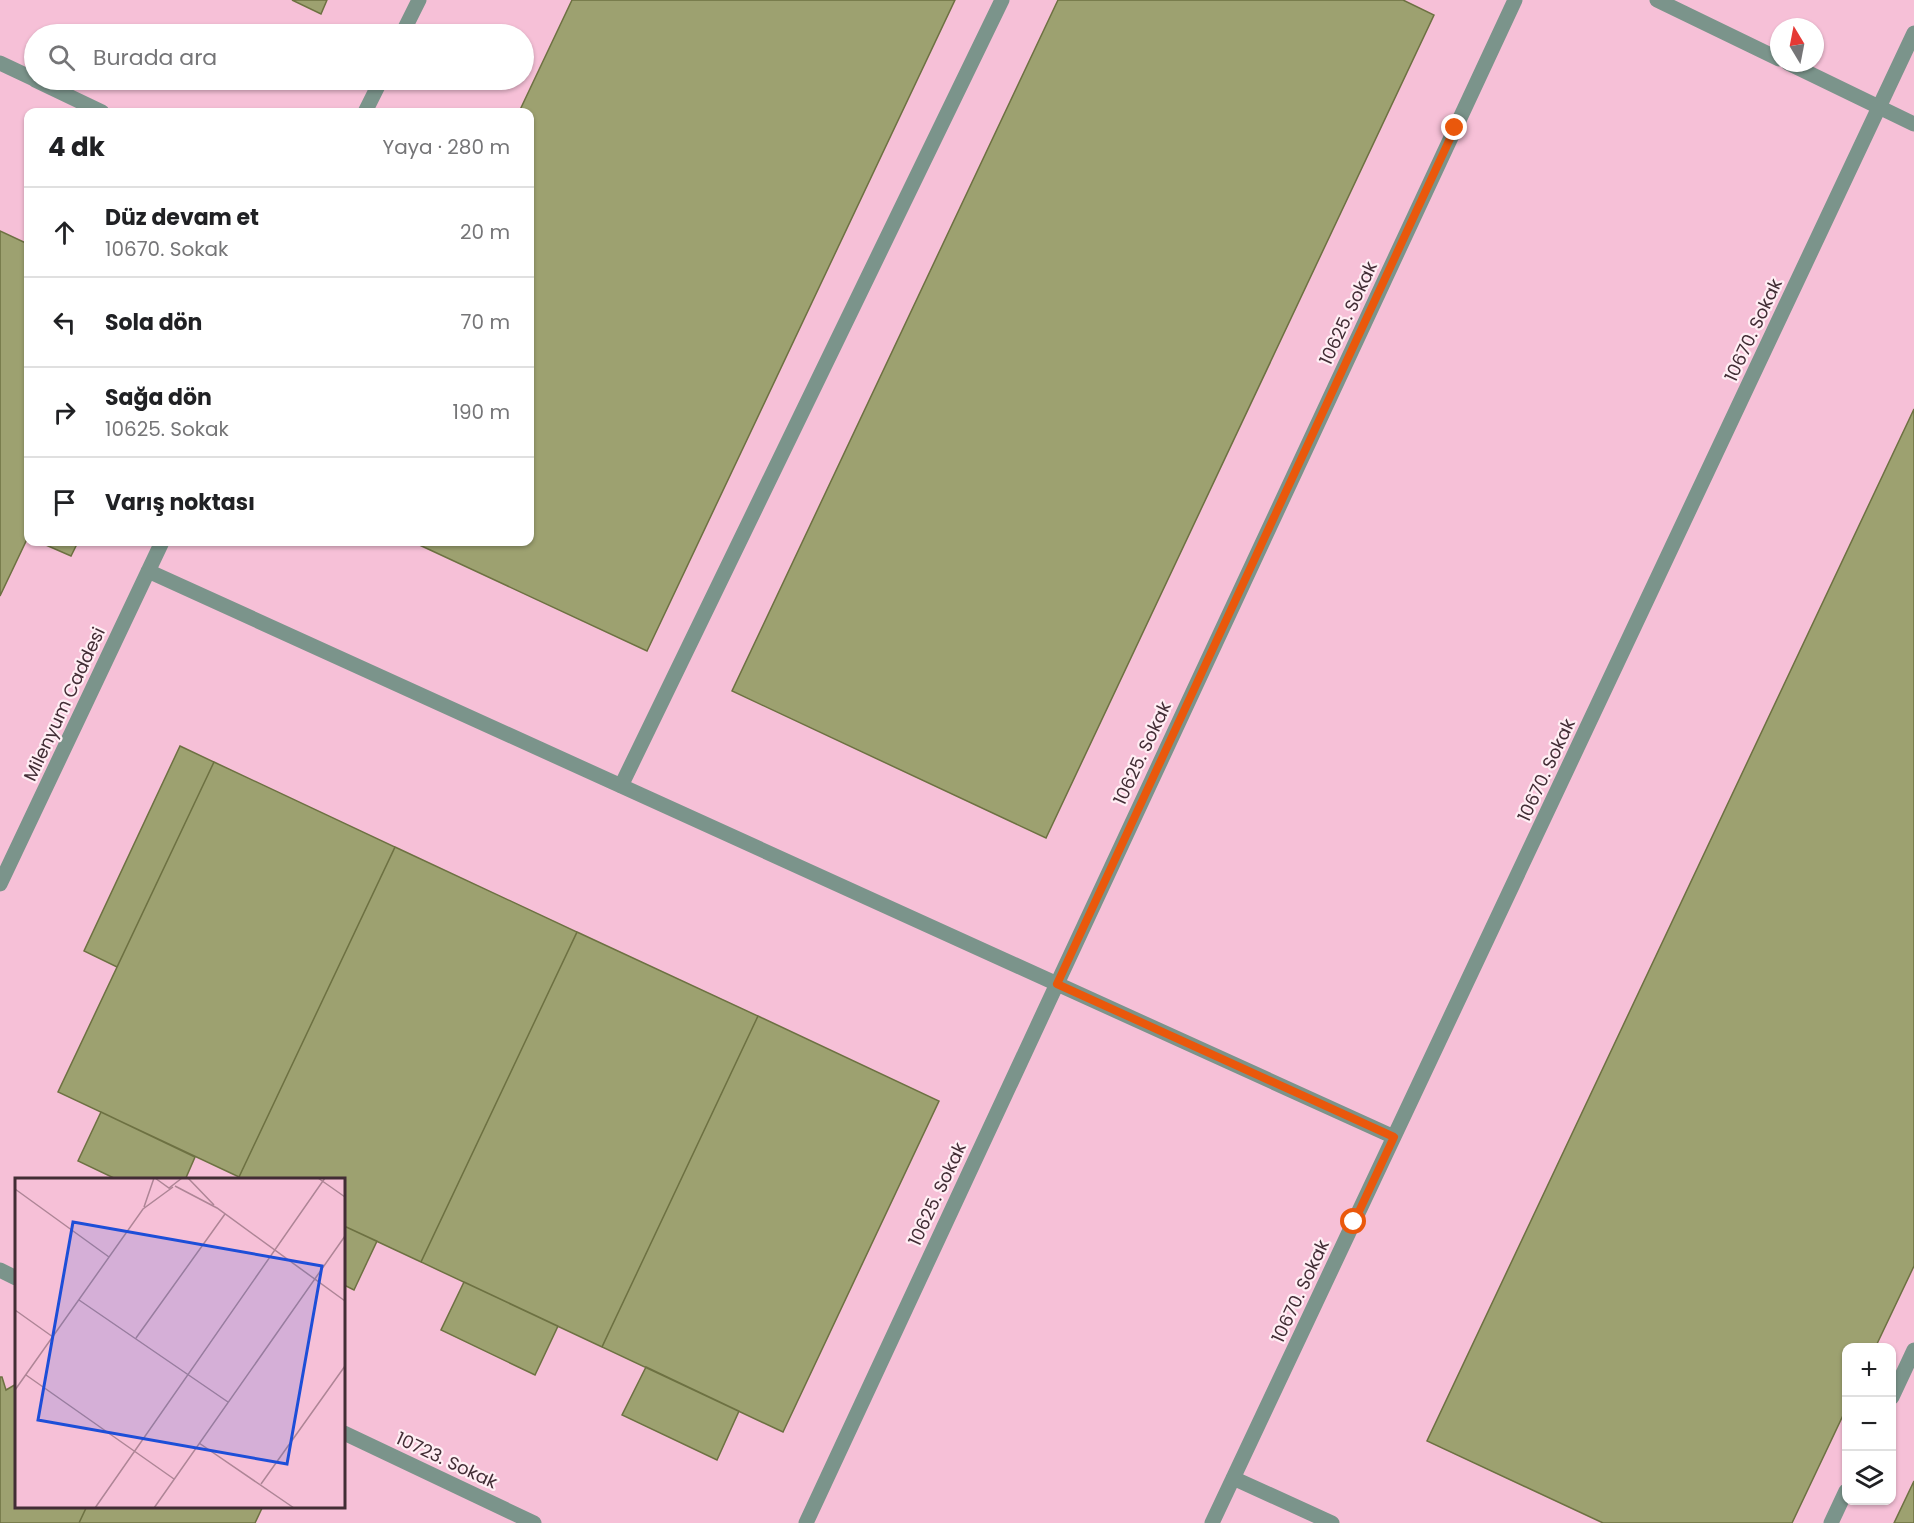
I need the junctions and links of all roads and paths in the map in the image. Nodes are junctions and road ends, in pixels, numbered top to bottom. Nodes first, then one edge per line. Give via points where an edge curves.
1 (419, 0) edge
2 (1002, 0) edge
3 (1515, 0) edge
4 (1657, 0) edge
5 (407, 24) edge
6 (1914, 33) edge
7 (1770, 55) edge
8 (0, 63) edge
9 (1807, 72) edge
10 (24, 75) edge
11 (56, 90) edge
12 (376, 90) edge
13 (1880, 107) junction
14 (94, 108) edge
15 (367, 108) edge
16 (1914, 124) edge
17 (160, 546) edge
18 (148, 571) junction
19 (621, 786) junction
20 (0, 884) edge
21 (1057, 984) junction
22 (1394, 1137) junction
23 (0, 1270) edge
24 (15, 1278) edge
25 (1914, 1350) edge
26 (1896, 1388) edge
27 (345, 1433) edge
28 (1233, 1478) junction
29 (1842, 1500) edge
30 (534, 1523) edge
31 (806, 1523) edge
32 (1212, 1523) edge
33 (1332, 1523) edge
34 (1831, 1523) edge

1 - 5 street
2 - 19 street
3 - 21 street, 10625. Sokak
4 - 7 street
6 - 13 street, 10670. Sokak
8 - 10 street
9 - 13 street
11 - 14 street
12 - 15 street
13 - 16 street
13 - 22 street, 10670. Sokak
17 - 18 street, Milenyum Caddesi
18 - 19 street
18 - 20 street, Milenyum Caddesi
19 - 21 street
21 - 22 street
21 - 31 street, 10625. Sokak
22 - 28 street, 10670. Sokak
23 - 24 street
25 - 26 street
27 - 30 street, 10723. Sokak
28 - 32 street, 10670. Sokak
28 - 33 street
29 - 34 street

